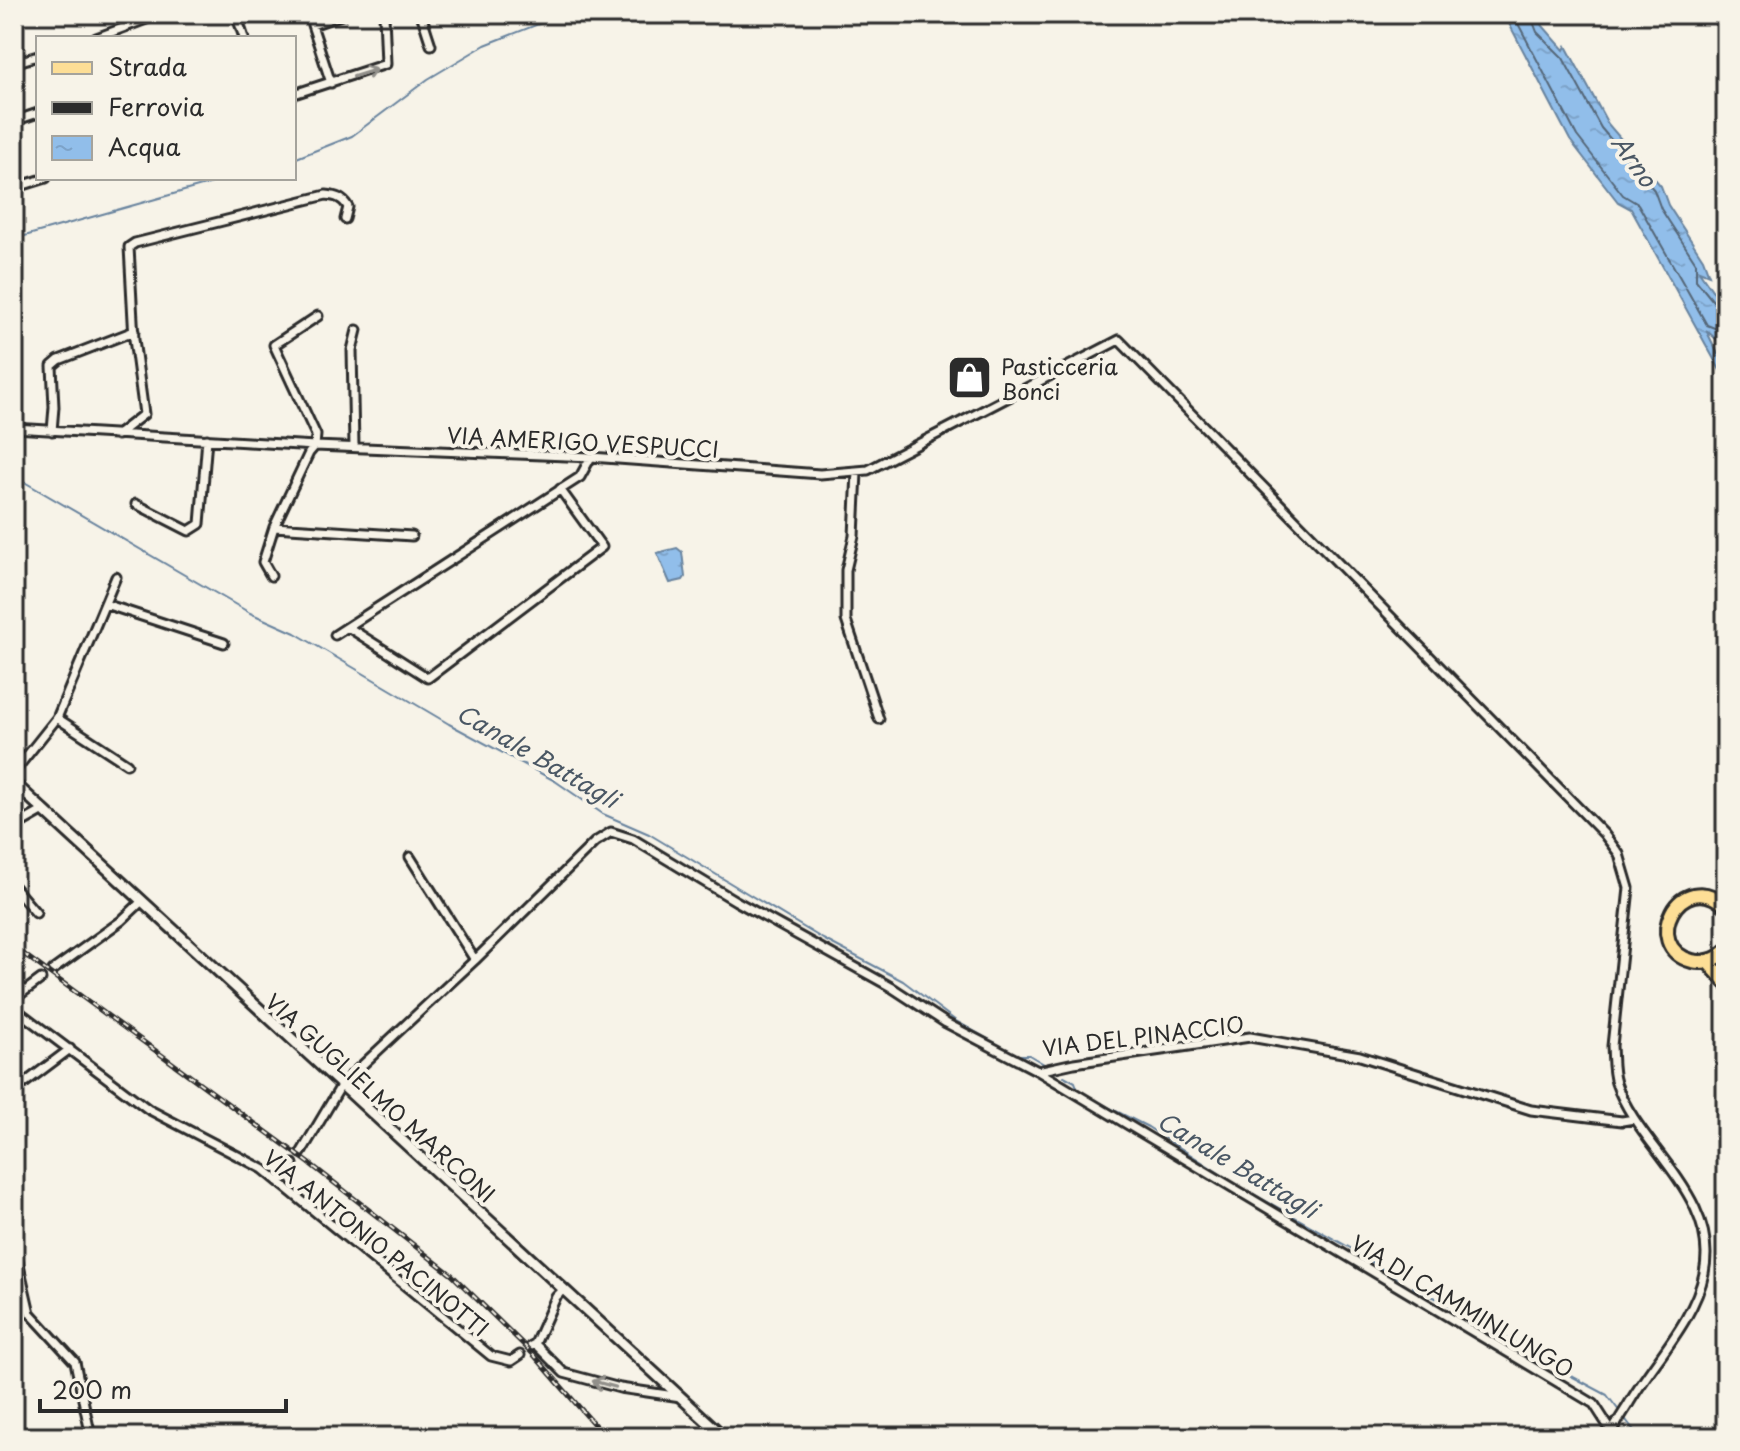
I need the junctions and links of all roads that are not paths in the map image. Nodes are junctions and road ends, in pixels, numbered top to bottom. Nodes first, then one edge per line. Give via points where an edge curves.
1 (160, 14) edge
2 (236, 14) edge
3 (344, 14) edge
4 (384, 14) edge
5 (421, 14) edge
6 (109, 36) edge
7 (243, 36) edge
8 (431, 45) dead end
9 (36, 57) edge
10 (14, 63) edge
11 (331, 83) junction
12 (296, 93) edge
13 (36, 114) edge
14 (14, 121) edge
15 (40, 180) edge
16 (14, 188) edge
17 (345, 219) dead end
18 (318, 316) dead end
19 (357, 330) dead end
20 (134, 331) junction
21 (14, 428) edge
22 (52, 431) junction
23 (117, 435) junction
24 (207, 439) junction
25 (315, 446) junction
26 (354, 446) junction
27 (591, 457) junction
28 (857, 472) junction
29 (560, 489) junction
30 (136, 504) dead end
31 (274, 527) junction
32 (412, 536) dead end
33 (271, 576) dead end
34 (116, 577) dead end
35 (105, 604) junction
36 (348, 627) junction
37 (335, 635) dead end
38 (224, 643) dead end
39 (57, 718) junction
40 (879, 719) dead end
41 (127, 764) dead end
42 (14, 772) edge
43 (14, 783) edge
44 (44, 810) junction
45 (14, 827) edge
46 (410, 857) dead end
47 (14, 887) edge
48 (1629, 888) joint
49 (141, 902) junction
50 (1725, 904) edge
51 (36, 913) dead end
52 (1724, 953) edge
53 (475, 960) junction
54 (1708, 962) junction
55 (53, 970) dead end
56 (41, 979) dead end
57 (1726, 980) edge
58 (14, 999) edge
59 (14, 1008) edge
60 (70, 1049) junction
61 (1038, 1071) junction
62 (342, 1084) junction
63 (14, 1091) edge
64 (1634, 1119) junction
65 (301, 1153) dead end
66 (293, 1164) dead end
67 (279, 1182) junction
68 (14, 1244) edge
69 (564, 1289) junction
70 (520, 1355) dead end
71 (681, 1397) junction
72 (1611, 1435) edge
73 (91, 1437) edge
74 (724, 1437) edge

1 - 6 street
2 - 7 street
3 - 11 street via 312,25
11 -> 4 street via 386,64
5 - 8 street
9 - 10 street
11 - 12 street
13 - 14 street
15 - 16 street
17 - 20 street via 345,201 326,195 135,243 127,253
18 - 25 street via 274,345 316,435
19 - 26 street via 352,350
20 - 22 street via 52,366
20 - 23 street via 144,414
21 - 22 street, VIA AMERIGO VESPUCCI
22 - 23 street, VIA AMERIGO VESPUCCI
23 - 24 street, VIA AMERIGO VESPUCCI
24 - 25 street, VIA AMERIGO VESPUCCI
24 - 30 street via 200,524 189,531
25 - 26 street, VIA AMERIGO VESPUCCI
25 - 31 street
26 - 27 street, VIA AMERIGO VESPUCCI
27 - 28 street, VIA AMERIGO VESPUCCI via 820,474
27 - 29 street via 580,477
28 - 40 street via 846,620
28 - 48 street, VIA AMERIGO VESPUCCI via 1119,340 1604,834 1619,854
29 - 36 street
29 - 36 street via 602,547 428,678
31 - 32 street
31 - 33 street via 263,562
34 - 35 street
35 - 38 street
35 - 39 street
36 - 37 street
39 - 41 street
39 - 42 street
43 - 44 street, VIA GUGLIELMO MARCONI
44 - 45 street
44 - 49 street, VIA GUGLIELMO MARCONI
46 - 53 street
47 - 51 street
48 - 64 street, VIA DI CAMMINLUNGO via 1613,1059 1616,1084
49 - 55 street
49 - 62 street, VIA GUGLIELMO MARCONI
50 - 54 main road via 1714,897 1691,896 1672,909 1668,920 1676,952
52 - 54 main road
52 - 57 main road
53 - 61 street, VIA DEL PINACCIO via 611,832 633,839 946,1023
53 - 62 street
54 - 57 main road
56 - 58 street
59 - 60 street, VIA ANTONIO PACINOTTI
60 - 63 street
60 - 67 street, VIA ANTONIO PACINOTTI via 148,1109 229,1149
61 - 64 street, VIA DEL PINACCIO via 1250,1037 1360,1056 1531,1110
61 - 72 street, VIA DI CAMMINLUNGO via 1594,1404
62 - 65 street
62 - 69 street, VIA GUGLIELMO MARCONI
64 - 72 street, VIA DI CAMMINLUNGO via 1695,1209 1707,1255 1688,1316 1647,1372
66 - 67 street
67 - 70 street, VIA ANTONIO PACINOTTI via 491,1356 511,1361
68 - 73 street via 30,1313 75,1362
69 - 71 street, VIA GUGLIELMO MARCONI
71 -> 69 street via 564,1373 533,1345
71 - 74 street, VIA GUGLIELMO MARCONI

